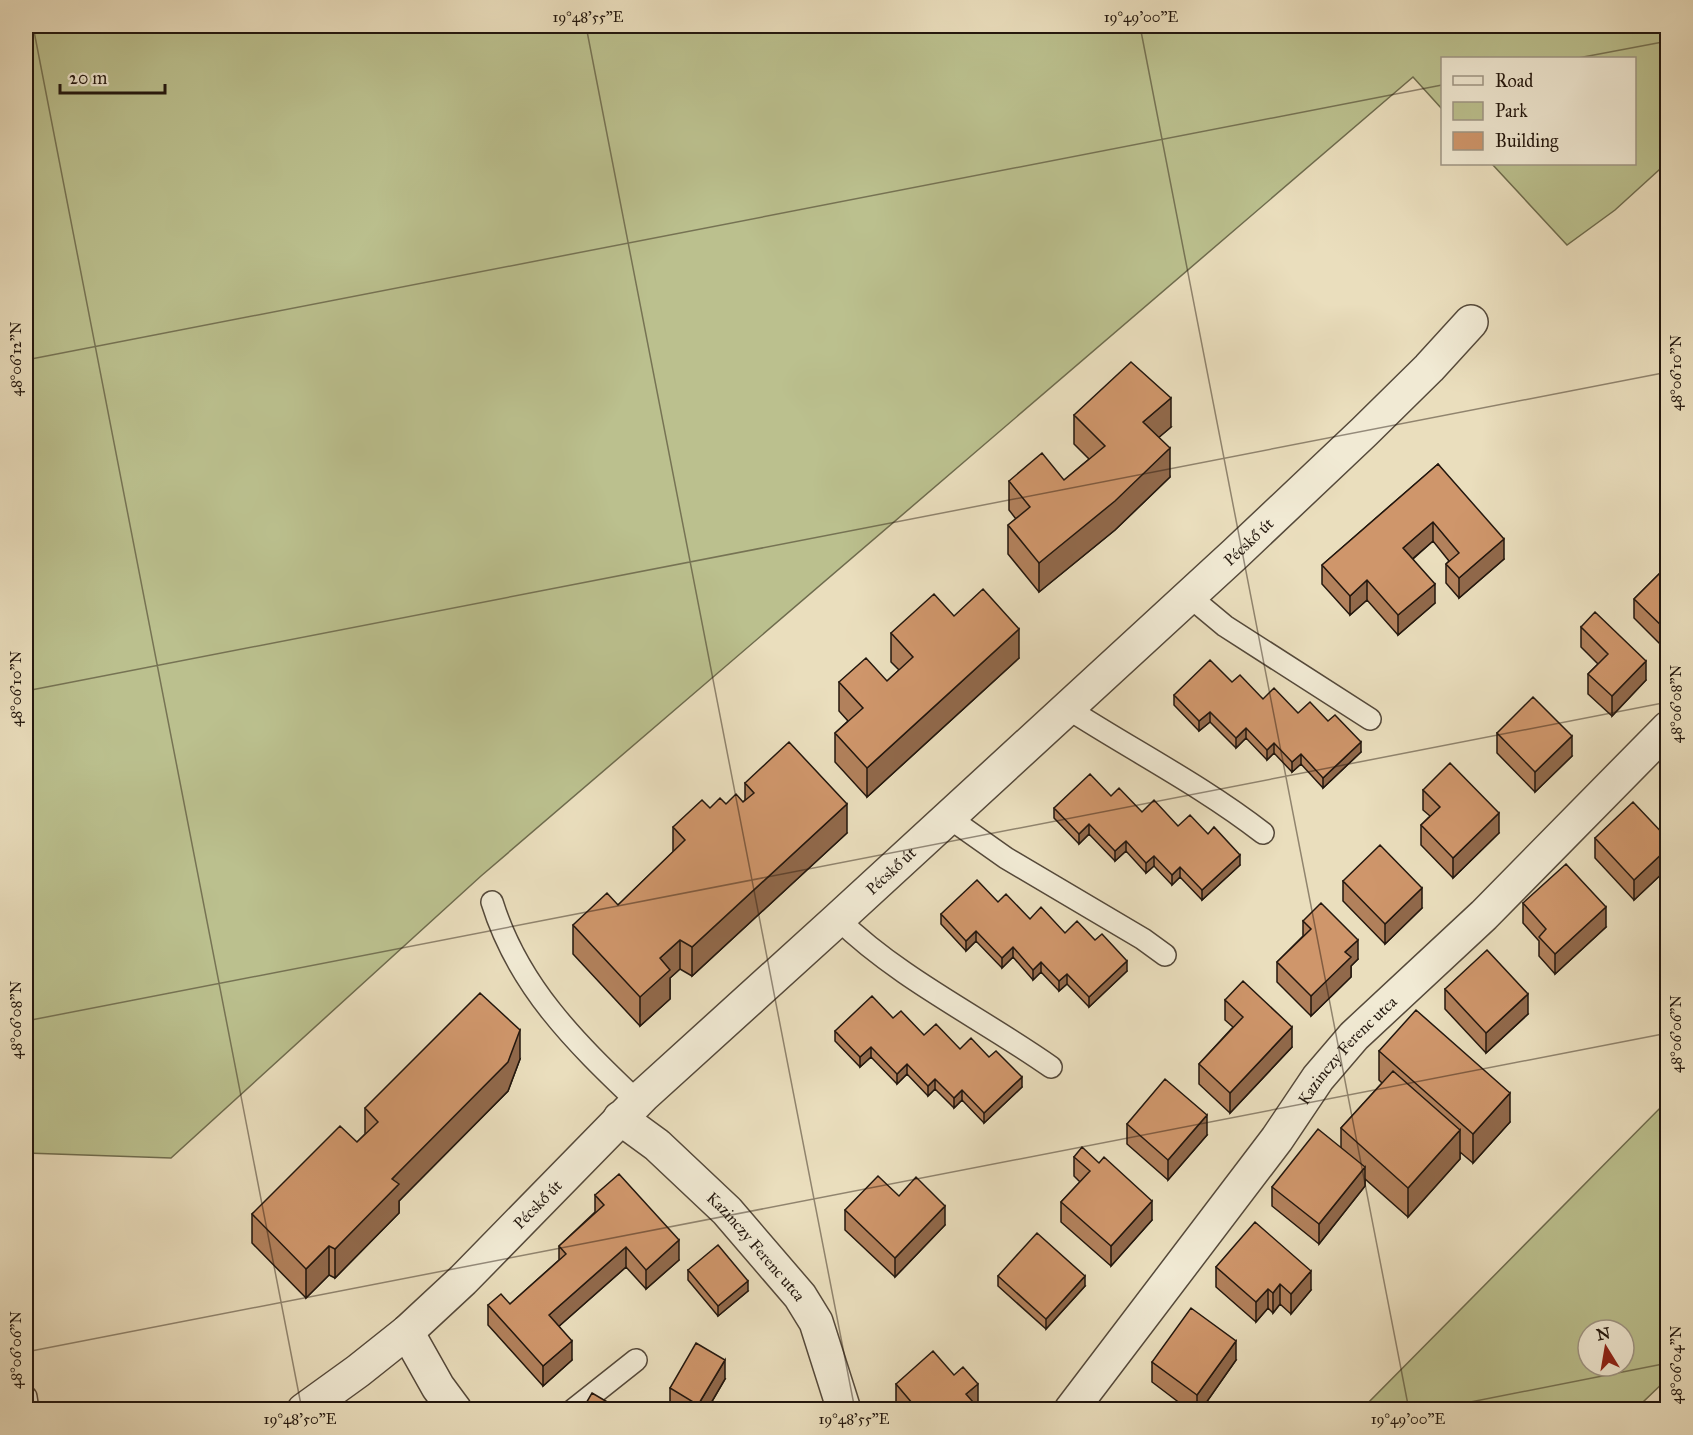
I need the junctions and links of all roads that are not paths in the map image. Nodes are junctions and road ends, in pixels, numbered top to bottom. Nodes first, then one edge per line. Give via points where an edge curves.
1 (1471, 322) dead end
2 (1189, 596) junction
3 (1067, 708) junction
4 (1370, 718) dead end
5 (1668, 728) edge
6 (948, 817) junction
7 (1263, 833) dead end
8 (492, 902) dead end
9 (838, 920) junction
10 (1165, 955) dead end
11 (1051, 1067) dead end
12 (628, 1110) junction
13 (407, 1332) junction
14 (636, 1360) dead end
15 (26, 1397) edge
16 (28, 1410) edge
17 (304, 1410) edge
18 (455, 1410) edge
19 (573, 1410) edge
20 (844, 1410) edge
21 (1071, 1410) edge

1 - 2 street, Pécskő út via 1430,368
2 - 3 street, Pécskő út
2 - 4 lane via 1239,636
3 - 6 street, Pécskő út
3 - 7 lane via 1195,786
5 - 21 street, Kazinczy Ferenc utca via 1484,915 1354,1036 1318,1078
6 - 9 street, Pécskő út
6 - 10 lane via 1006,858
8 - 12 lane via 531,986
9 - 11 lane via 903,972
9 - 12 street, Pécskő út
12 - 13 street, Pécskő út via 463,1280
12 - 20 street, Kazinczy Ferenc utca via 657,1145 727,1211 800,1296 816,1323
13 - 17 street, Pécskő út
13 - 18 street
14 - 19 lane
15 - 16 lane

